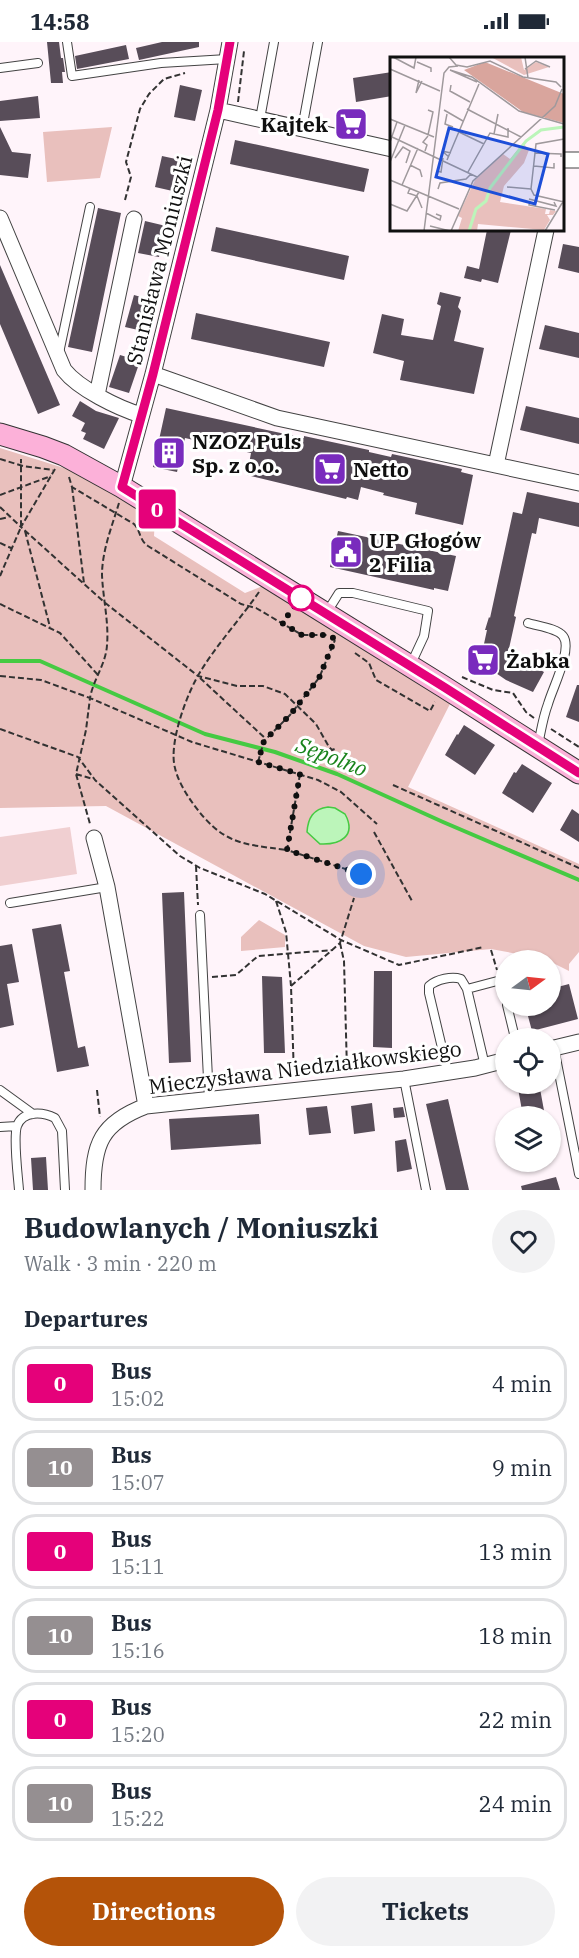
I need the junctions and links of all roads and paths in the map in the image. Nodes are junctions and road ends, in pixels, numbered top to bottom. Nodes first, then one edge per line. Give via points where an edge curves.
1 (67, 42) edge
2 (230, 42) edge
3 (245, 42) edge
4 (274, 42) edge
5 (318, 42) edge
6 (227, 59) junction
7 (38, 63) dead end
8 (0, 68) edge
9 (185, 73) dead end
10 (239, 93) dead end
11 (218, 110) junction
12 (260, 119) junction
13 (302, 129) junction
14 (390, 149) edge
15 (125, 200) dead end
16 (90, 207) dead end
17 (0, 219) edge
18 (134, 219) dead end
19 (546, 231) edge
20 (58, 357) junction
21 (153, 374) junction
22 (97, 395) junction
23 (141, 415) junction
24 (0, 434) edge
25 (21, 450) dead end
26 (0, 459) edge
27 (58, 463) dead end
28 (496, 465) junction
29 (21, 466) junction
30 (54, 470) junction
31 (61, 472) dead end
32 (66, 475) dead end
33 (51, 476) junction
34 (579, 483) edge
35 (22, 487) junction
36 (72, 487) junction
37 (121, 492) junction
38 (0, 495) edge
39 (0, 507) edge
40 (116, 513) junction
41 (10, 517) junction
42 (0, 519) edge
43 (21, 527) junction
44 (25, 531) junction
45 (0, 543) edge
46 (12, 548) junction
47 (0, 576) edge
48 (85, 584) junction
49 (261, 590) dead end
50 (104, 602) junction
51 (0, 604) edge
52 (249, 606) junction
53 (327, 614) junction
54 (528, 623) dead end
55 (50, 627) junction
56 (352, 651) dead end
57 (411, 666) junction
58 (98, 675) junction
59 (0, 676) edge
60 (198, 676) junction
61 (461, 676) dead end
62 (90, 698) junction
63 (298, 706) junction
64 (430, 711) dead end
65 (542, 724) junction
66 (0, 729) edge
67 (175, 735) junction
68 (265, 740) junction
69 (538, 747) junction
70 (579, 747) edge
71 (337, 748) dead end
72 (78, 757) junction
73 (258, 762) junction
74 (579, 773) edge
75 (76, 774) junction
76 (300, 774) junction
77 (95, 780) junction
78 (393, 785) dead end
79 (377, 824) dead end
80 (374, 832) dead end
81 (94, 838) joint
82 (287, 850) junction
83 (196, 866) junction
84 (579, 868) edge
85 (361, 874) dead end
86 (107, 887) junction
87 (354, 898) dead end
88 (276, 901) junction
89 (412, 901) dead end
90 (10, 903) dead end
91 (200, 915) joint
92 (340, 942) junction
93 (484, 947) dead end
94 (333, 950) junction
95 (491, 950) dead end
96 (289, 954) junction
97 (495, 962) edge
98 (203, 977) junction
99 (495, 981) edge
100 (291, 986) junction
101 (467, 988) junction
102 (579, 1042) edge
103 (561, 1046) edge
104 (495, 1063) edge
105 (485, 1065) junction
106 (347, 1070) dead end
107 (448, 1073) junction
108 (294, 1076) dead end
109 (404, 1079) junction
110 (0, 1090) edge
111 (97, 1090) dead end
112 (561, 1090) edge
113 (209, 1099) junction
114 (146, 1106) junction
115 (33, 1114) junction
116 (100, 1119) dead end
117 (17, 1126) junction
118 (0, 1128) edge
119 (579, 1174) edge
120 (19, 1190) edge
121 (65, 1190) edge
122 (93, 1190) edge
123 (426, 1190) edge

1 - 6 lane via 72,76 161,63
2 - 6 street, Stanisława Moniuszki
3 - 10 path
4 - 12 lane
5 - 13 lane
6 - 11 street, Stanisława Moniuszki
7 - 8 lane
9 - 15 path via 164,79 148,94 140,109 126,162 131,177
11 - 12 street
11 - 21 street, Stanisława Moniuszki
12 - 13 street
13 - 14 street
16 - 20 lane
17 - 20 street
18 - 22 street
19 - 28 street
20 - 22 street via 70,379
21 - 23 street, Stanisława Moniuszki
21 - 28 street via 277,418
22 - 23 street
23 - 37 street, Stanisława Moniuszki
24 - 37 street via 64,455
25 - 29 path
26 - 29 path
27 - 30 path
28 - 34 street
29 - 30 path
29 - 35 path
30 - 31 path
30 - 33 path
32 - 36 path
33 - 35 path
33 - 43 path
35 - 38 path
35 - 43 path
36 - 40 path
36 - 48 path
37 - 40 path
37 - 53 street
39 - 41 path
40 - 50 path via 103,559
40 - 52 path via 138,528 140,539 148,546
41 - 42 path
41 - 43 path
43 - 44 path
43 - 46 path
44 - 48 path
44 - 55 path
45 - 46 path
46 - 47 path
48 - 50 path
49 - 52 path
50 - 58 path via 107,643
50 - 60 path
51 - 55 path
52 - 60 path
52 - 63 path via 302,635 328,635 335,639 319,678
53 - 57 street
53 - 57 lane via 339,593 428,611 424,636
54 - 65 lane via 559,633 565,640 565,653
55 - 58 path
56 - 64 path via 369,663 376,680
57 - 69 street
58 - 62 path
59 - 62 path via 40,680
60 - 63 path via 237,686 270,688 285,694
60 - 67 path
60 - 68 path
61 - 65 path via 493,690 513,693 526,712
62 - 67 path
62 - 72 path
63 - 68 path
63 - 71 path via 316,724 329,747
65 - 69 lane
65 - 70 path
66 - 72 path
67 - 73 path
67 - 82 path via 175,769 189,799 217,831 247,845
68 - 73 path
69 - 74 street
72 - 75 path
72 - 77 path
73 - 76 path
75 - 77 path
75 - 81 path
76 - 79 path via 340,792
76 - 82 path
77 - 83 path via 173,851
78 - 84 path
80 - 89 path
81 - 86 street
82 - 85 path
83 - 88 path
83 - 91 path
86 - 90 lane
86 - 114 street
87 - 92 path
88 - 92 path
88 - 96 path
91 - 98 lane
92 - 93 path via 399,965
92 - 94 path
92 - 106 path
94 - 96 path
94 - 100 path
95 - 97 path
96 - 98 path via 258,956 236,975
96 - 100 path
98 - 113 lane
99 - 101 lane
100 - 108 path
101 - 105 lane
101 - 107 lane via 456,977 429,986
102 - 103 street
104 - 105 street, Mieczysława Niedziałkowskiego
105 - 107 street, Mieczysława Niedziałkowskiego
107 - 109 street, Mieczysława Niedziałkowskiego
109 - 113 street, Mieczysława Niedziałkowskiego
109 - 123 lane
110 - 115 lane
111 - 116 path
112 - 119 lane
113 - 114 street, Mieczysława Niedziałkowskiego
114 - 122 street, Mieczysława Niedziałkowskiego via 121,1117 100,1139 94,1156
115 - 117 lane
115 - 121 lane via 48,1114 63,1131
117 - 118 lane
117 - 120 lane

